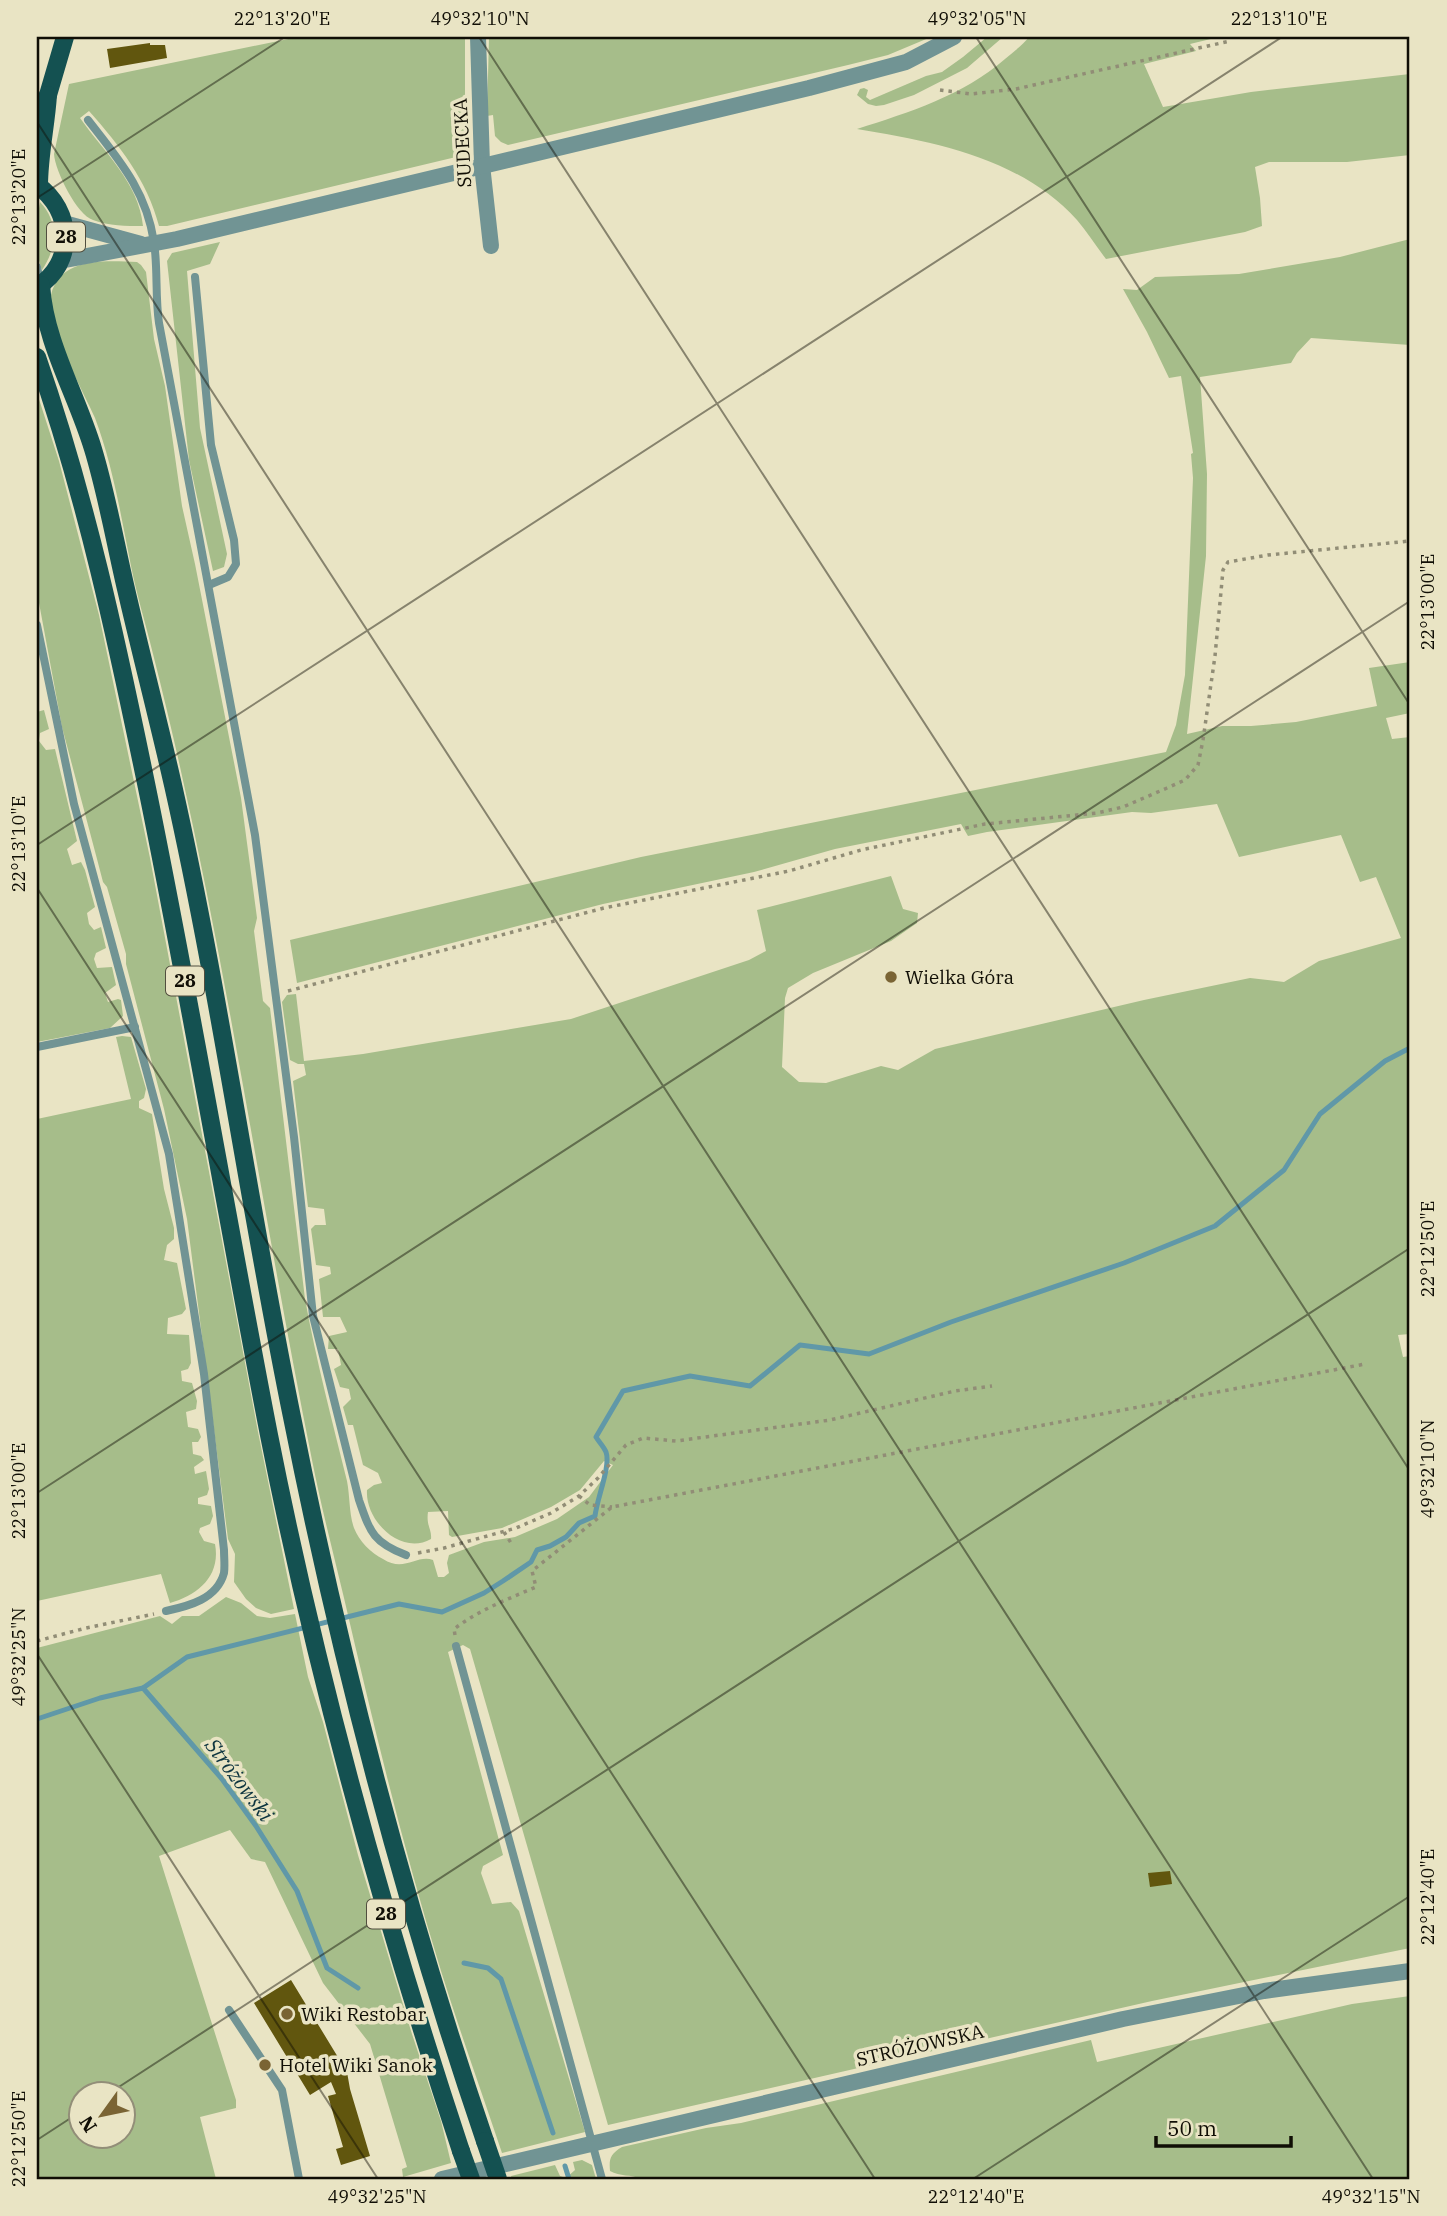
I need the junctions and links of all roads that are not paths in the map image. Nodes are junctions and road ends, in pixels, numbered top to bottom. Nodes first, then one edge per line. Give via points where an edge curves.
1 (65, 37) edge
2 (478, 37) edge
3 (954, 37) edge
4 (48, 95) junction
5 (37, 115) edge
6 (88, 120) dead end
7 (482, 166) junction
8 (37, 189) edge
9 (64, 223) junction
10 (150, 245) junction
11 (491, 246) dead end
12 (60, 261) junction
13 (195, 277) dead end
14 (38, 280) edge
15 (37, 357) edge
16 (209, 585) junction
17 (37, 625) edge
18 (135, 1027) junction
19 (37, 1047) edge
20 (405, 1555) road end
21 (166, 1611) road end
22 (456, 1646) road end
23 (1410, 1971) edge
24 (229, 2010) dead end
25 (592, 2144) junction
26 (299, 2179) edge
27 (442, 2179) edge
28 (471, 2179) edge
29 (498, 2179) edge
30 (601, 2179) edge

1 - 4 main road
2 - 7 street, SUDECKA
3 - 7 street via 906,62 874,72
4 - 5 main road
4 - 8 main road
6 - 10 lane via 136,184 148,212
7 - 10 street
7 - 11 street, SUDECKA
8 - 9 main road, 28 via 57,205
9 - 10 street
9 - 12 main road, 28
10 - 12 street
10 - 16 lane via 159,323
12 - 14 main road, 28 via 54,272
13 - 16 lane via 211,444 236,564 228,577
14 - 29 main road, 28, bridge via 45,319 96,461 174,788 291,1412 346,1665 411,1907
15 - 28 main road, 28, bridge via 111,618 269,1434 321,1674 379,1891
16 - 20 lane via 255,835 313,1316 366,1519 375,1538
17 - 18 lane via 74,804
18 - 19 lane
18 - 21 lane via 169,1154 204,1374 224,1550 223,1574 212,1594
22 - 25 lane
23 - 25 street, STRÓŻOWSKA via 1265,1991 1123,2019
24 - 26 lane via 282,2090
25 - 27 street, STRÓŻOWSKA
25 - 30 lane

